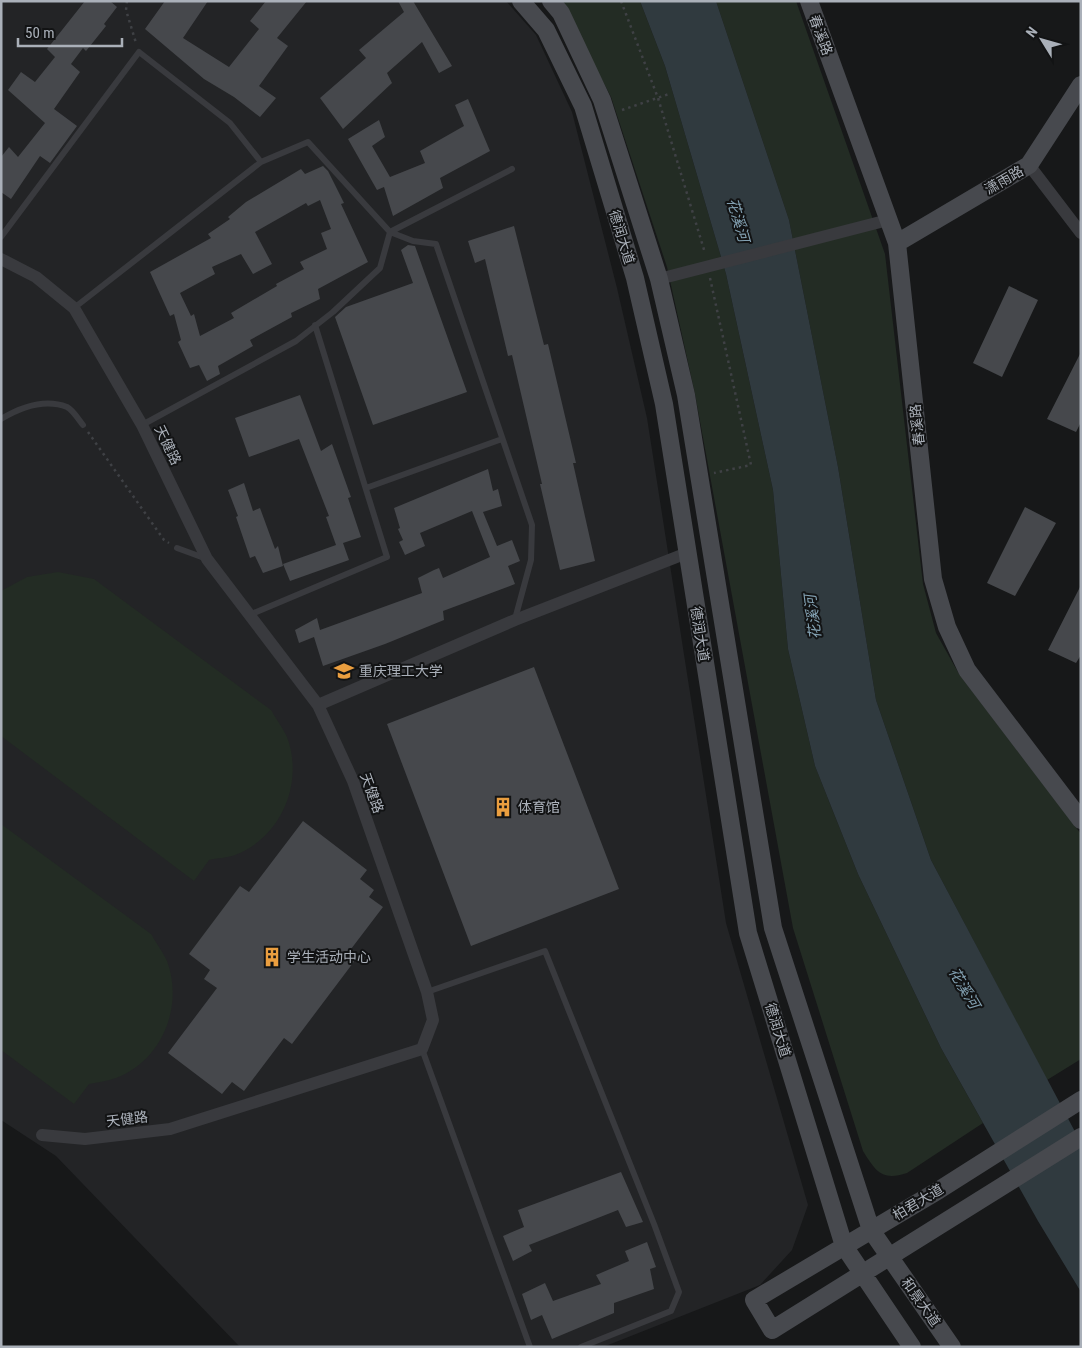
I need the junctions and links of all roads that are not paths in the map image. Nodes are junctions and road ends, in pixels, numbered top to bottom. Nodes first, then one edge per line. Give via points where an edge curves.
1 (521, 1) edge
2 (551, 1) edge
3 (809, 1) edge
4 (1081, 85) edge
5 (261, 162) junction
6 (1029, 165) junction
7 (512, 169) dead end
8 (888, 220) junction
9 (390, 232) junction
10 (1081, 233) edge
11 (1, 237) edge
12 (897, 243) junction
13 (1, 259) edge
14 (659, 278) junction
15 (74, 308) junction
16 (315, 325) junction
17 (1, 419) edge
18 (142, 424) junction
19 (83, 425) road end
20 (502, 439) junction
21 (366, 488) junction
22 (178, 548) road end
23 (688, 553) junction
24 (207, 560) junction
25 (249, 614) junction
26 (515, 620) junction
27 (318, 705) junction
28 (1081, 820) edge
29 (426, 992) junction
30 (422, 1049) junction
31 (1081, 1100) edge
32 (42, 1135) dead end
33 (1081, 1137) edge
34 (871, 1230) junction
35 (844, 1246) junction
36 (890, 1257) junction
37 (862, 1274) junction
38 (530, 1347) edge
39 (582, 1347) edge
40 (912, 1347) edge
41 (952, 1347) edge

1 - 23 main road, 德润大道 via 546,30 583,106 635,278 664,404
2 - 14 main road, 德润大道 via 561,13 602,100
3 - 8 main road, 春溪路
4 - 6 main road, 潇雨路
5 - 9 lane via 308,142
5 - 11 lane via 230,123 139,52
5 - 15 lane
6 - 10 street
6 - 12 main road, 潇雨路
7 - 9 lane
8 - 12 main road, 春溪路
8 - 14 street
9 - 16 lane via 380,268
9 - 20 lane via 414,241 436,244
12 - 28 main road, 春溪路 via 933,579 947,627 967,670
13 - 15 street, 天健路 via 36,277
14 - 34 main road, 德润大道 via 686,395 773,928
15 - 18 street, 天健路
16 - 18 lane via 296,341
16 - 21 lane
17 - 19 lane via 40,403 68,408
18 - 24 street, 天健路
20 - 21 lane
20 - 26 lane via 532,525 531,560
21 - 25 lane via 387,556
22 - 24 lane
23 - 26 street
23 - 35 main road, 德润大道 via 748,933
24 - 25 street, 天健路
25 - 27 street, 天健路
26 - 27 street
27 - 29 street, 天健路 via 352,781
29 - 30 street, 天健路 via 433,1020
29 - 39 lane via 545,951 680,1292 672,1310
30 - 32 street, 天健路 via 170,1129 85,1139
30 - 38 lane
31 - 34 main road, 柏君大道
33 - 36 main road
34 - 35 main road, 柏君大道
34 - 36 main road, 德润大道
35 - 37 main road, 德润大道
35 - 37 main road, 柏君大道 via 754,1300 772,1330
36 - 37 main road
36 - 41 main road, 和景大道
37 - 40 main road

